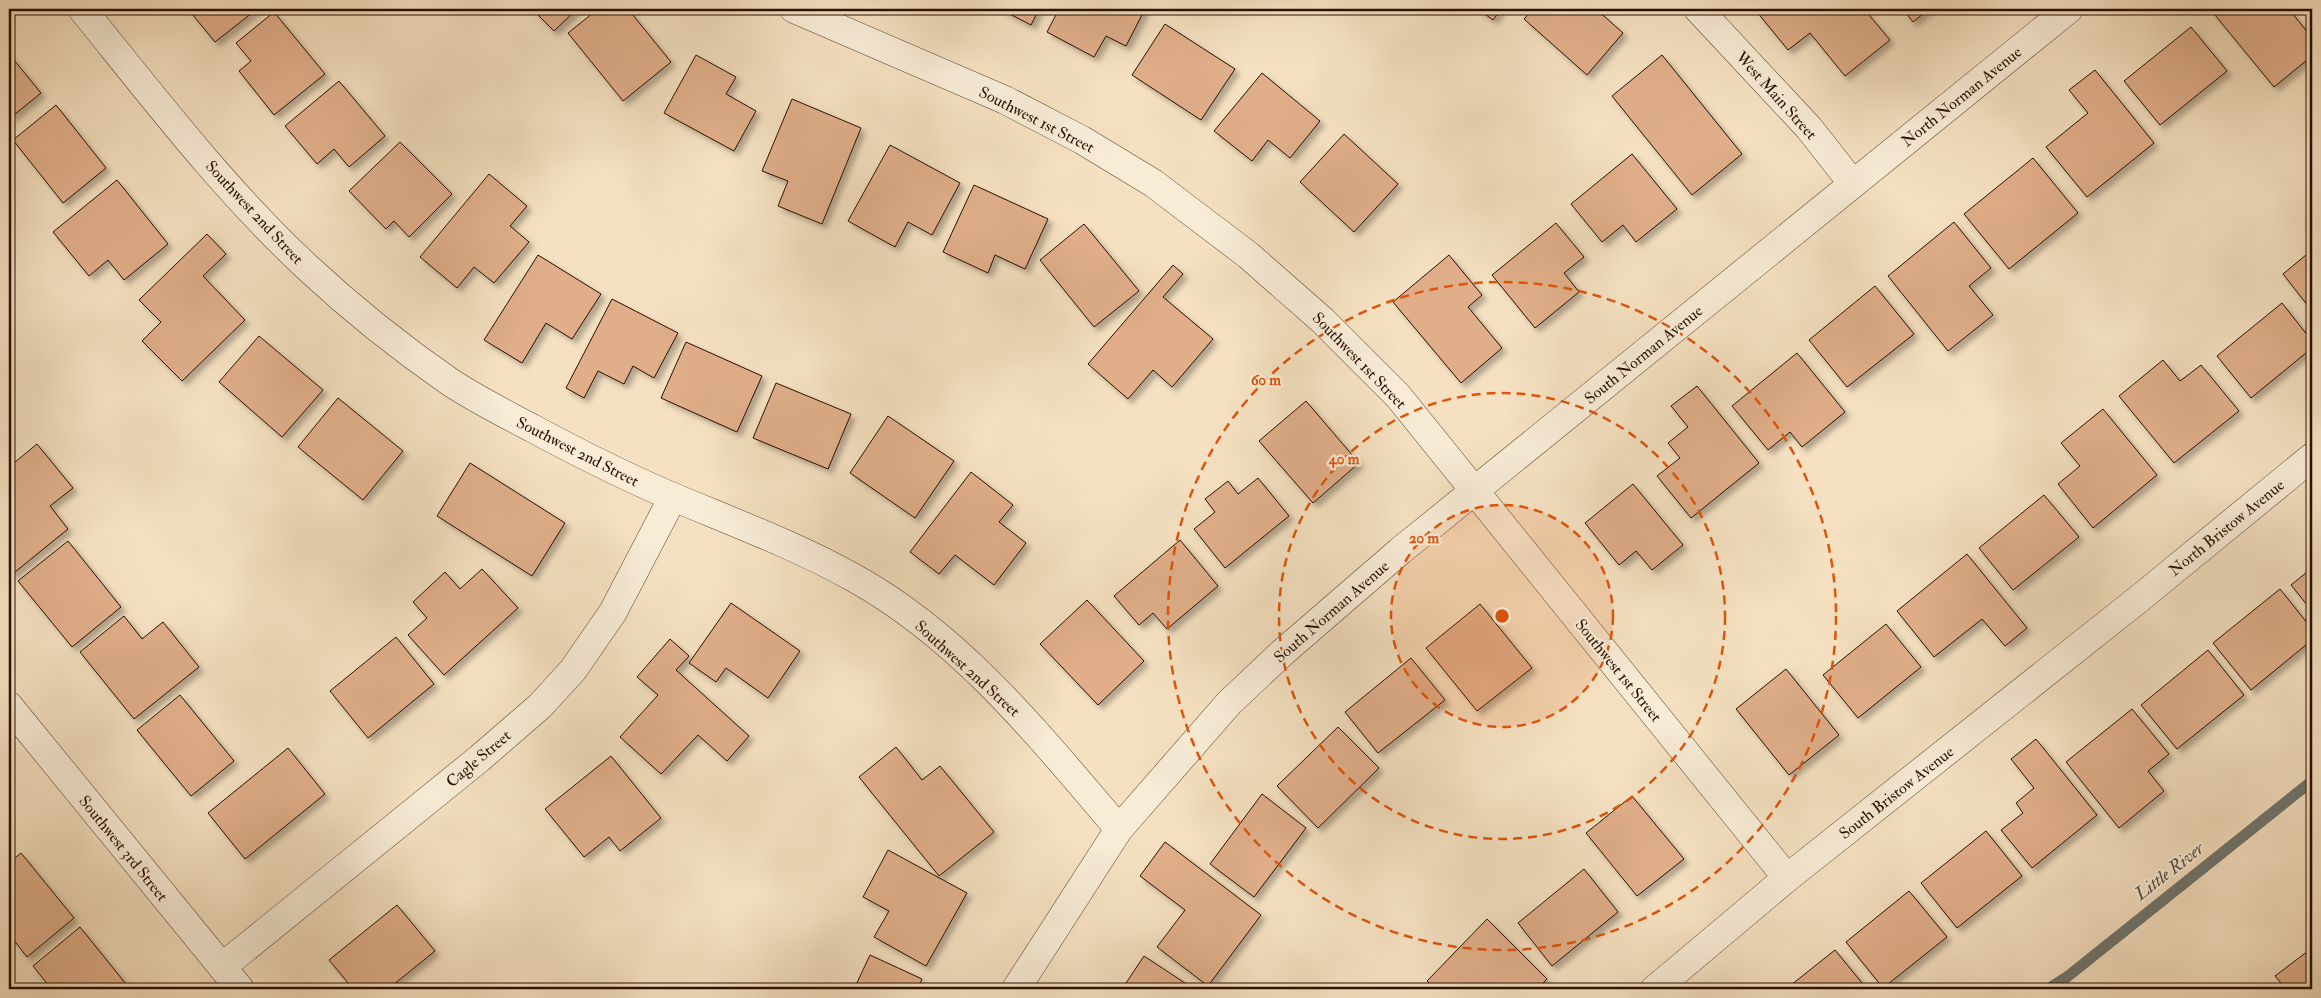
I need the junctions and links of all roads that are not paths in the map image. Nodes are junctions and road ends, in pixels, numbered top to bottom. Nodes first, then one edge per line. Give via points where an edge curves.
1 (82, 9) edge
2 (794, 9) edge
3 (1698, 9) edge
4 (2070, 9) edge
5 (1853, 184) junction
6 (2312, 457) edge
7 (1475, 490) junction
8 (674, 497) junction
9 (2140, 598) joint
10 (9, 706) edge
11 (1119, 829) junction
12 (1787, 878) junction
13 (222, 966) junction
14 (240, 989) edge
15 (1016, 989) edge
16 (1655, 989) edge

1 - 8 street, Southwest 2nd Street via 244,204 308,268 378,327 451,383 602,466
2 - 7 street, Southwest 1st Street via 1005,100 1082,140 1153,184 1248,254 1322,320 1398,396
3 - 5 street, West Main Street via 1809,128
4 - 5 street, North Norman Avenue
5 - 7 street, South Norman Avenue
6 - 9 street, North Bristow Avenue
7 - 11 street, South Norman Avenue via 1400,550 1229,703
7 - 12 street, Southwest 1st Street
8 - 11 street, Southwest 2nd Street via 784,543 858,580 914,618 1018,711
8 - 13 street, Cagle Street via 613,612 573,670 540,706
9 - 12 street, South Bristow Avenue
10 - 13 street, Southwest 3rd Street
11 - 15 street, South Norman Avenue
12 - 16 street, South Bristow Avenue
13 - 14 street, Southwest 3rd Street

